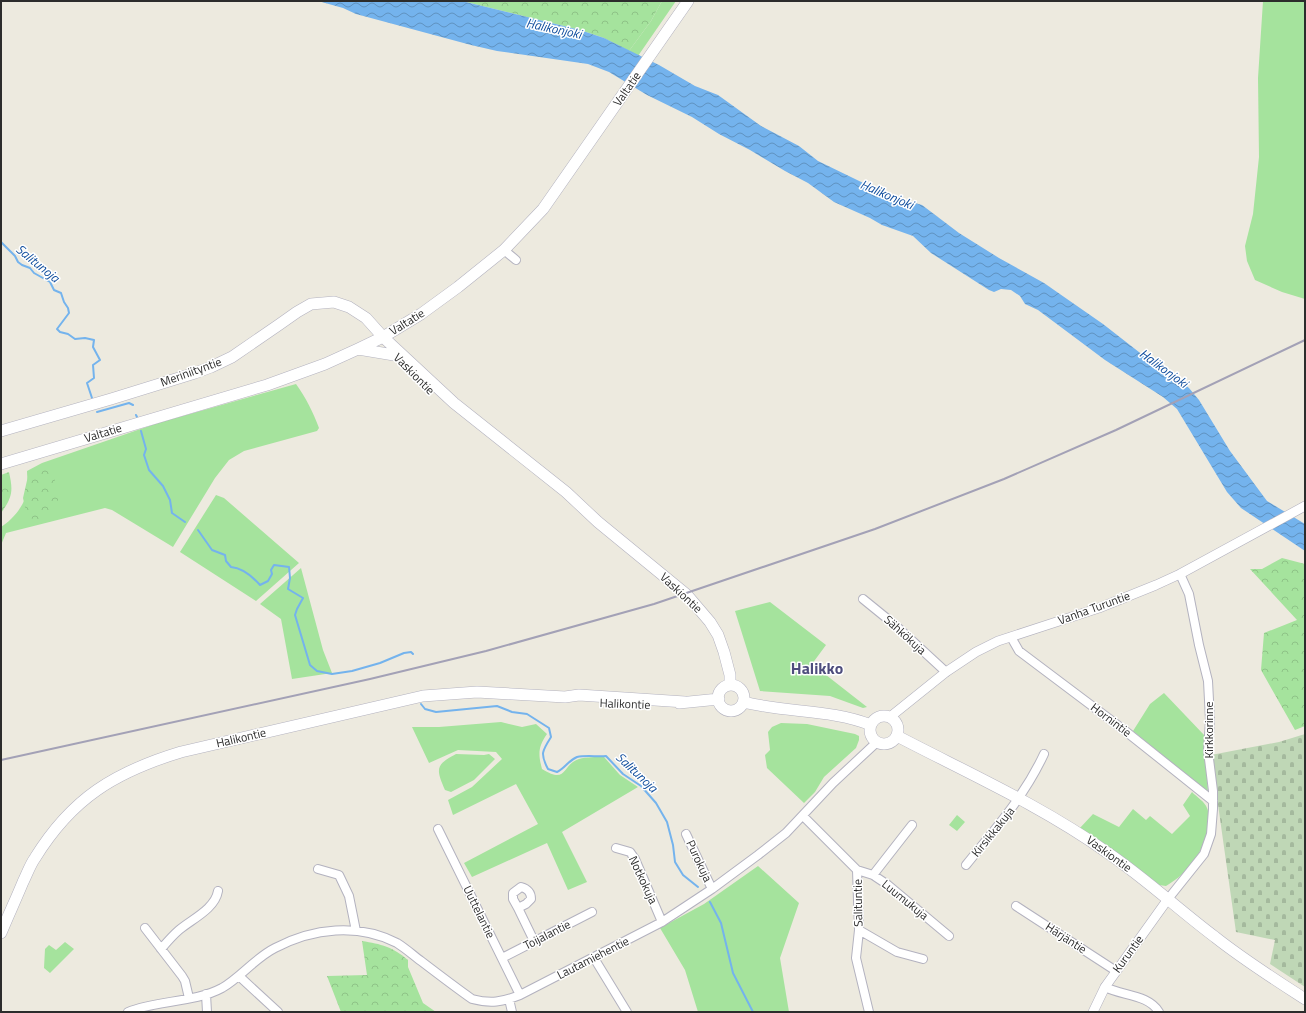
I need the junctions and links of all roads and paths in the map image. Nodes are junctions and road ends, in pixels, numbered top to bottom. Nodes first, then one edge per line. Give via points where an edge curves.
1 (688, 1) edge
2 (504, 250) junction
3 (516, 260) dead end
4 (383, 337) junction
5 (358, 349) junction
6 (394, 355) junction
7 (1, 431) edge
8 (1, 464) edge
9 (1305, 506) edge
10 (598, 522) junction
11 (1180, 574) junction
12 (864, 599) dead end
13 (1011, 637) junction
14 (946, 672) junction
15 (730, 685) junction
16 (719, 699) junction
17 (744, 702) junction
18 (890, 717) junction
19 (871, 725) junction
20 (897, 736) junction
21 (878, 742) junction
22 (1044, 754) dead end
23 (1020, 798) junction
24 (1213, 802) junction
25 (803, 816) junction
26 (912, 825) dead end
27 (438, 829) dead end
28 (686, 834) dead end
29 (616, 848) dead end
30 (966, 866) dead end
31 (318, 869) dead end
32 (858, 870) junction
33 (873, 875) junction
34 (712, 889) junction
35 (218, 891) dead end
36 (1168, 899) junction
37 (1016, 906) dead end
38 (518, 908) dead end
39 (592, 912) dead end
40 (662, 922) junction
41 (145, 928) dead end
42 (859, 930) junction
43 (356, 931) junction
44 (1, 933) edge
45 (949, 936) dead end
46 (534, 941) junction
47 (161, 949) junction
48 (502, 958) junction
49 (594, 958) junction
50 (923, 959) dead end
51 (1116, 971) junction
52 (239, 976) junction
53 (1105, 987) junction
54 (206, 994) junction
55 (520, 995) junction
56 (189, 998) junction
57 (509, 999) junction
58 (1305, 999) edge
59 (128, 1012) edge
60 (207, 1012) edge
61 (278, 1012) edge
62 (512, 1012) edge
63 (627, 1012) edge
64 (869, 1012) edge
65 (1093, 1012) edge
66 (1159, 1012) edge

1 - 2 main road, Valtatie via 543,209
2 - 3 street
2 - 4 main road, Valtatie via 421,314
4 - 5 main road, Valtatie
4 - 6 main road, Vaskiontie
4 - 7 main road, Meriniityntie via 366,318 349,307 334,302 311,304 232,357 211,367
4 - 10 main road, Vaskiontie via 454,403 566,492
5 - 6 main road
5 - 8 main road, Valtatie via 267,385
6 - 10 main road, Vaskiontie via 449,408 578,512
9 - 11 street, Vanha Turuntie
10 - 15 main road, Vaskiontie via 687,595 710,622 724,652
11 - 13 street, Vanha Turuntie via 1099,608
11 - 24 street, Kirkkorinne via 1191,601 1208,681 1208,756
12 - 14 street, Sähkökuja
13 - 14 street, Vanha Turuntie via 976,652
13 - 24 street, Hornintie via 1019,651 1124,730
14 - 18 street, Vanha Turuntie
15 - 16 main road via 720,691
15 - 17 main road via 742,690
16 - 17 main road via 723,707 731,710
16 - 44 main road, Halikontie via 640,705 578,702 565,697 477,692 423,696 153,760 114,778 82,800 62,820 34,858
17 - 19 main road via 818,713
18 - 19 main road via 879,717
18 - 20 main road via 897,725
19 - 21 main road via 872,735
20 - 21 main road via 889,743
20 - 23 main road, Vaskiontie
21 - 25 street, Lautamiehentie via 833,783
22 - 23 street, Kirsikkakuja
23 - 30 street, Kirsikkakuja
23 - 36 main road, Vaskiontie via 1063,822 1109,853
24 - 36 street, Kirkkorinne via 1213,824 1204,854
25 - 32 street, Salituntie
25 - 34 street, Lautamiehentie via 763,851
26 - 33 street
27 - 48 street, Uuttelantie
28 - 34 street, Purokuja
29 - 40 street, Notkokuja via 630,852 635,859
31 - 43 street via 338,875 349,896
32 - 33 street, Luumukuja
32 - 42 street, Salituntie
33 - 45 street, Luumukuja
34 - 40 street, Lautamiehentie
35 - 47 street via 212,905 177,932
36 - 51 street, Kuruntie
36 - 58 main road, Vaskiontie via 1252,965
37 - 51 street, Härjäntie
38 - 46 street
39 - 46 street, Toijalantie
40 - 49 street, Lautamiehentie
41 - 47 street
42 - 50 street via 896,952
42 - 64 street, Salituntie via 856,958
43 - 52 street, Lautamiehentie via 337,930 301,937 268,952
43 - 57 street, Lautamiehentie via 377,934 398,944 472,999 487,1003
46 - 48 street, Toijalantie
47 - 56 street via 186,981
48 - 55 street, Uuttelantie
49 - 55 street, Lautamiehentie
49 - 63 street
51 - 53 street, Kuruntie
52 - 54 street, Lautamiehentie
52 - 61 street
53 - 65 street, Kuruntie
53 - 66 street via 1147,1000
54 - 56 street, Lautamiehentie
54 - 60 street
55 - 57 street, Lautamiehentie
56 - 59 street, Lautamiehentie
57 - 62 street

